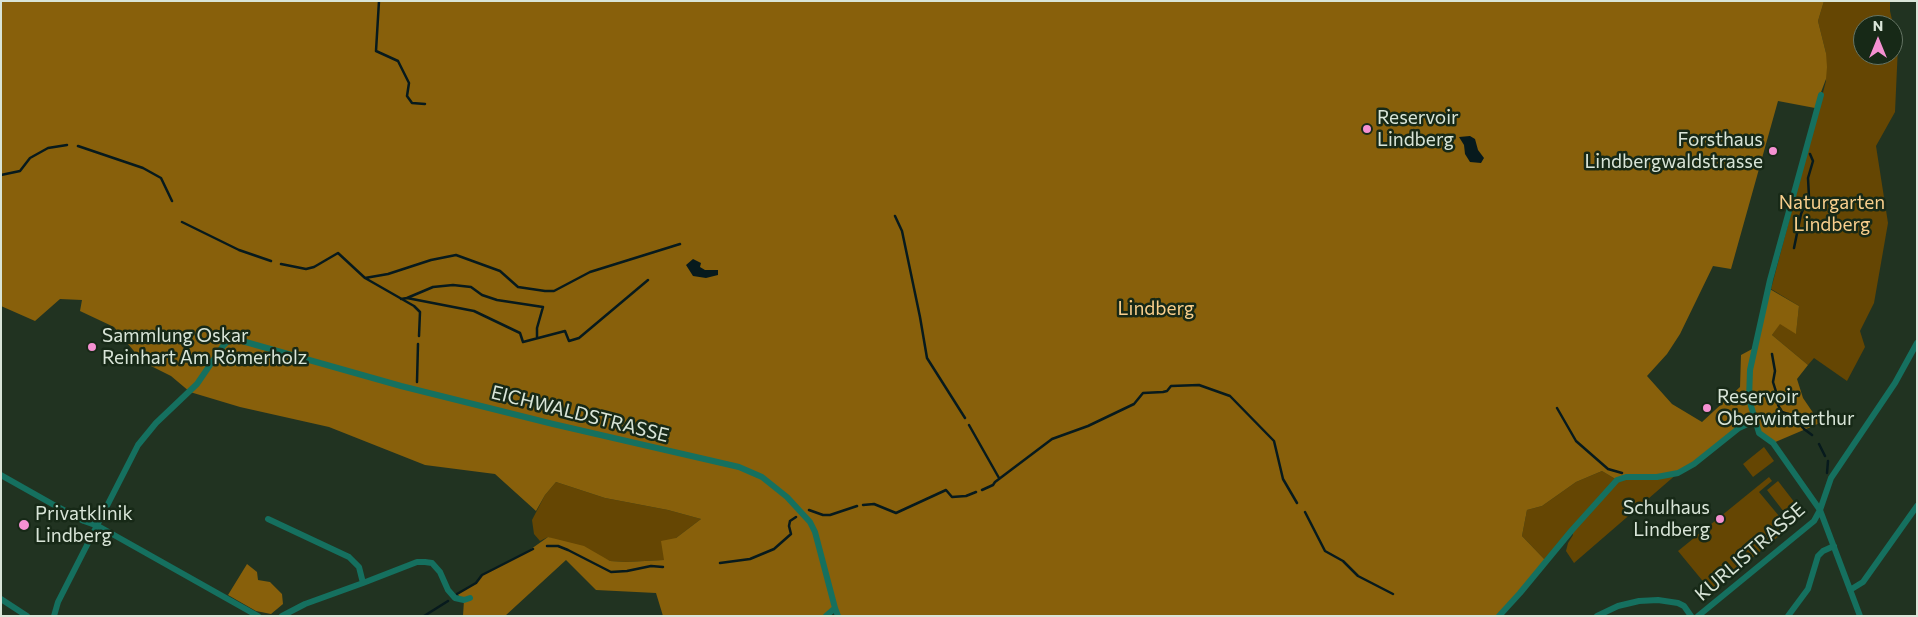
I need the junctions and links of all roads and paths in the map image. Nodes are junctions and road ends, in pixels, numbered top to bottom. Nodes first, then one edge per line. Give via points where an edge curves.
1 (1821, 95) dead end
2 (1917, 343) edge
3 (1756, 420) junction
4 (1, 475) edge
5 (1917, 506) edge
6 (1820, 510) junction
7 (268, 519) dead end
8 (98, 526) junction
9 (1834, 546) junction
10 (363, 583) junction
11 (1850, 590) junction
12 (1, 598) edge
13 (470, 598) dead end
14 (834, 608) junction
15 (27, 616) edge
16 (54, 616) edge
17 (258, 616) edge
18 (282, 616) edge
19 (826, 616) edge
20 (838, 616) edge
21 (1499, 616) edge
22 (1597, 616) edge
23 (1691, 616) edge
24 (1698, 616) edge
25 (1788, 616) edge
26 (1860, 616) edge

1 - 3 street via 1754,348 1749,399
2 - 6 street via 1831,478
3 - 6 street via 1758,433 1773,443
3 - 21 street via 1739,428 1678,473 1617,480
4 - 8 street
5 - 11 street via 1862,582
6 - 9 street
6 - 24 street, KURLISTRASSE via 1814,521
7 - 10 street via 350,557 360,567
8 - 14 street, EICHWALDSTRASSE via 142,439 193,388 223,346 233,339 401,386 739,467 762,477 787,497 810,522
8 - 16 street via 58,602
8 - 17 street
9 - 11 street
9 - 25 street via 1818,556 1808,588
10 - 13 street via 417,562 425,562 432,563 440,572 455,598
10 - 18 street
11 - 26 street
12 - 15 street
14 - 19 street
14 - 20 street, EICHWALDSTRASSE
22 - 23 street via 1618,606 1658,600 1678,602

